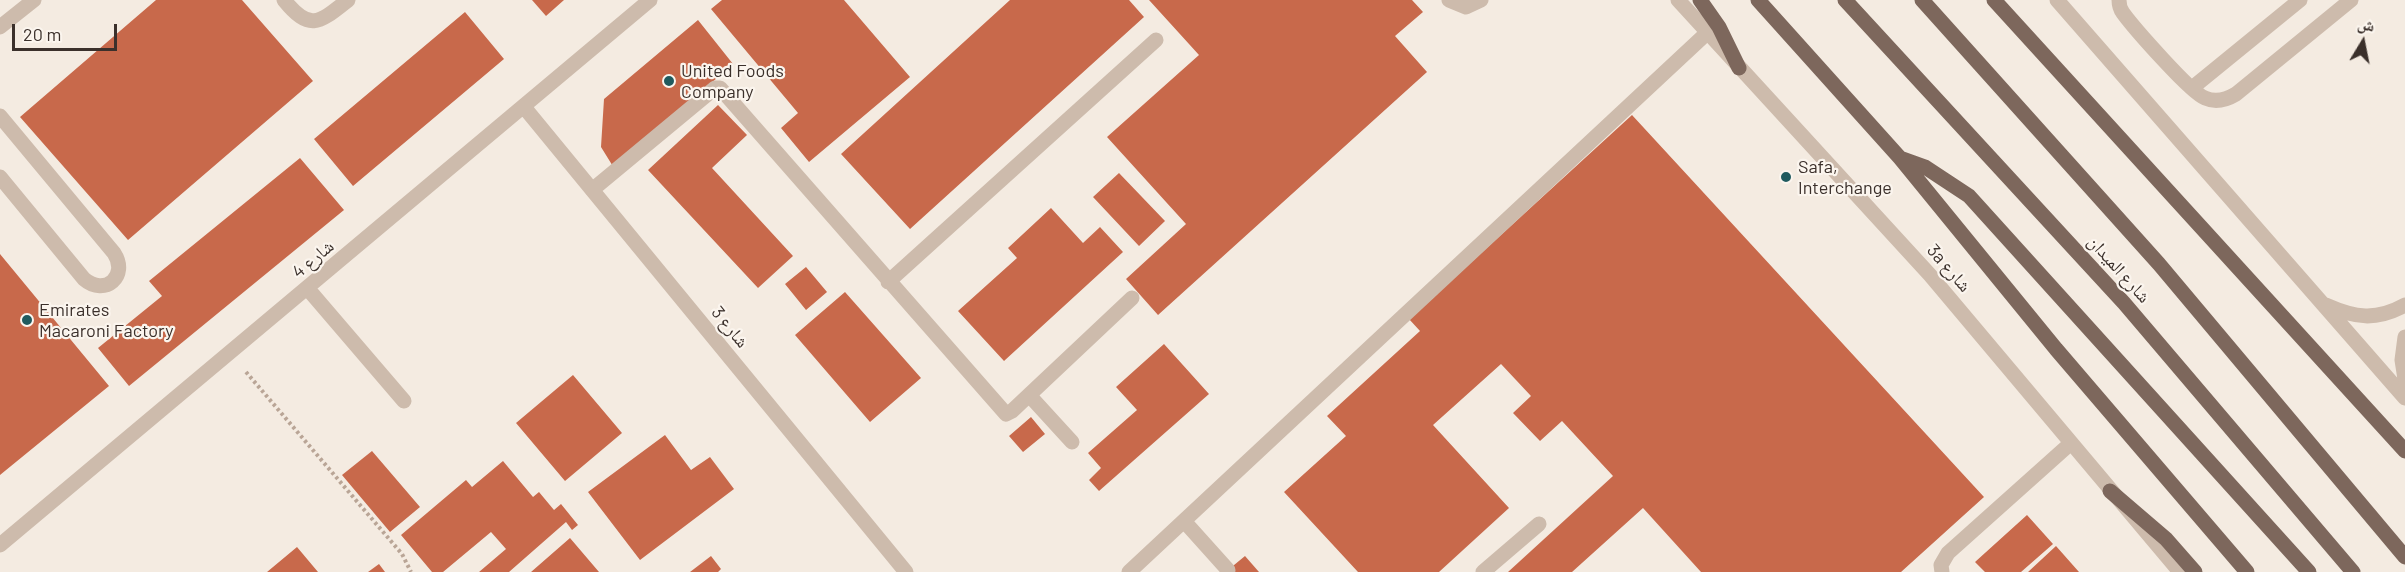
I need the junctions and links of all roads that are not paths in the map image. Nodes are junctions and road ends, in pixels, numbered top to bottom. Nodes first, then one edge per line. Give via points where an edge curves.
1 (34, 0) edge
2 (284, 0) edge
3 (348, 0) edge
4 (650, 0) edge
5 (1449, 0) edge
6 (1481, 0) edge
7 (1678, 0) edge
8 (1700, 0) edge
9 (1758, 0) edge
10 (1845, 0) edge
11 (1922, 0) edge
12 (1994, 0) edge
13 (2056, 0) edge
14 (2119, 0) edge
15 (2300, 0) edge
16 (2351, 0) edge
17 (0, 27) edge
18 (1708, 32) junction
19 (1156, 40) dead end
20 (1739, 68) junction
21 (2192, 88) junction
22 (524, 107) junction
23 (0, 116) edge
24 (1900, 158) junction
25 (0, 177) edge
26 (592, 190) junction
27 (888, 282) junction
28 (308, 289) junction
29 (1132, 298) dead end
30 (2322, 303) junction
31 (2405, 305) edge
32 (2405, 337) edge
33 (2405, 379) edge
34 (1029, 395) junction
35 (2405, 398) edge
36 (404, 400) dead end
37 (1072, 441) dead end
38 (2072, 443) junction
39 (2405, 451) edge
40 (2110, 491) junction
41 (1184, 520) junction
42 (1539, 524) dead end
43 (0, 545) edge
44 (2405, 557) edge
45 (1228, 570) dead end
46 (906, 572) edge
47 (1129, 572) edge
48 (1483, 572) edge
49 (1942, 572) edge
50 (2180, 572) edge
51 (2195, 572) edge
52 (2247, 572) edge
53 (2309, 572) edge
54 (2353, 572) edge

1 - 17 street
2 - 3 street via 296,15 314,22
4 - 22 street, شارع 4
5 - 6 street via 1466,7
7 - 18 street, 3a شارع
8 - 20 main road via 1719,27
9 - 24 main road
10 - 54 main road, شارع الميدان via 2124,303
11 - 44 main road, شارع الميدان via 2159,264
12 - 39 main road
13 - 30 street
14 - 21 street via 2126,16
15 - 21 street
16 - 21 street via 2230,98 2205,99
18 - 20 street, 3a شارع
18 - 41 street
19 - 27 street
20 - 38 street, 3a شارع via 1930,275
22 - 26 street, شارع 3
22 - 28 street, شارع 4
23 - 25 street via 114,253 119,261 117,278 101,287 84,279
24 - 52 main road via 2056,349
24 - 53 main road via 1933,171 1969,196
26 - 27 street via 718,87
26 - 46 street, شارع 3
27 - 34 street via 1002,413 1009,413
28 - 36 street
28 - 43 street, شارع 4
29 - 34 street
30 - 31 street via 2358,317 2387,314
30 - 35 street
32 - 33 street
34 - 37 street
38 - 40 street, 3a شارع
38 - 49 street via 1948,553 1943,558
40 - 50 street, 3a شارع
40 - 51 main road via 2159,533
41 - 45 street
41 - 47 street
42 - 48 street

